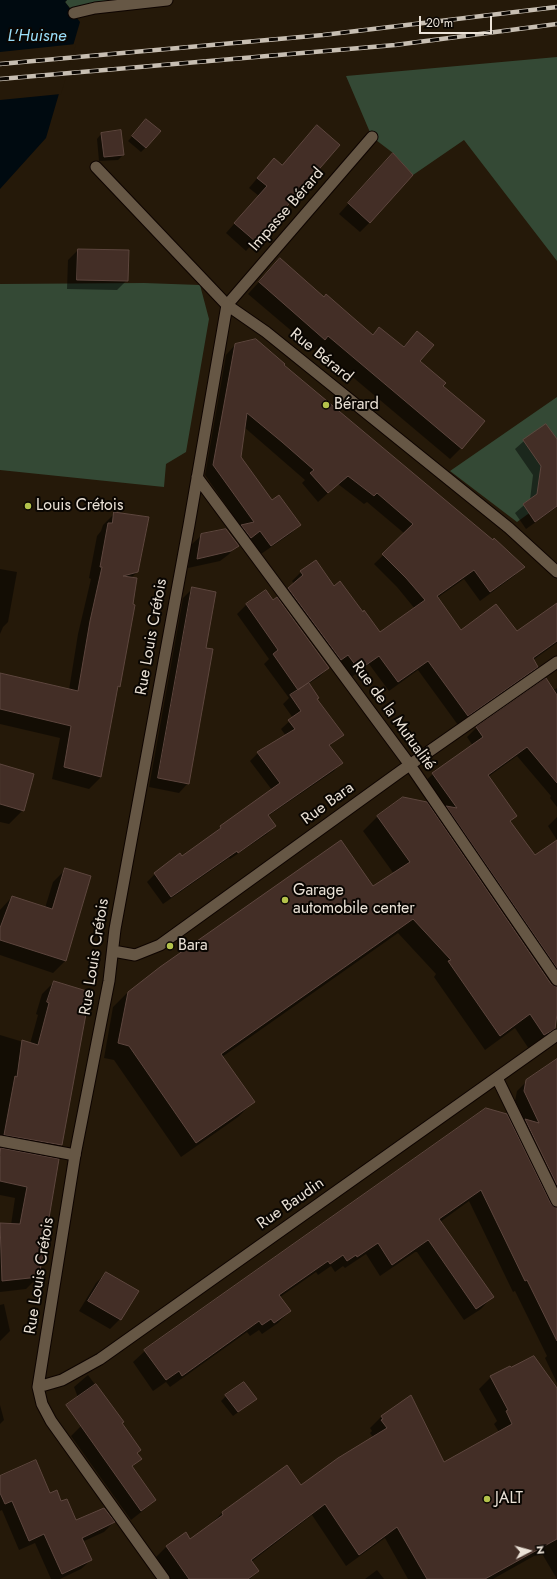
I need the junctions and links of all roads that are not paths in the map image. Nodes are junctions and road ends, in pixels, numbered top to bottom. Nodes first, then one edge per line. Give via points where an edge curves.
1 (167, 0) edge
2 (74, 13) dead end
3 (372, 137) dead end
4 (96, 167) dead end
5 (227, 305) junction
6 (197, 477) junction
7 (557, 572) edge
8 (557, 662) edge
9 (410, 765) junction
10 (113, 951) junction
11 (557, 980) edge
12 (557, 1035) edge
13 (497, 1078) junction
14 (0, 1141) edge
15 (75, 1155) junction
16 (557, 1201) edge
17 (38, 1387) junction
18 (164, 1579) edge

1 - 2 street via 95,8
3 - 5 street, Impasse Bérard
4 - 5 street, Rue Bérard
5 - 6 street, Rue Louis Crétois
5 - 7 street, Rue Bérard via 266,332 509,528
6 - 9 street, Rue de la Mutualité
6 - 10 street, Rue Louis Crétois
8 - 9 street, Rue Bara
9 - 10 street, Rue Bara via 160,944 135,955
9 - 11 street, Rue de la Mutualité
10 - 15 street, Rue Louis Crétois
12 - 13 street, Rue Baudin
13 - 16 street
13 - 17 street, Rue Baudin via 100,1359 62,1380
14 - 15 street
15 - 17 street, Rue Louis Crétois
17 - 18 street, Rue Louis Crétois via 42,1404 51,1421

